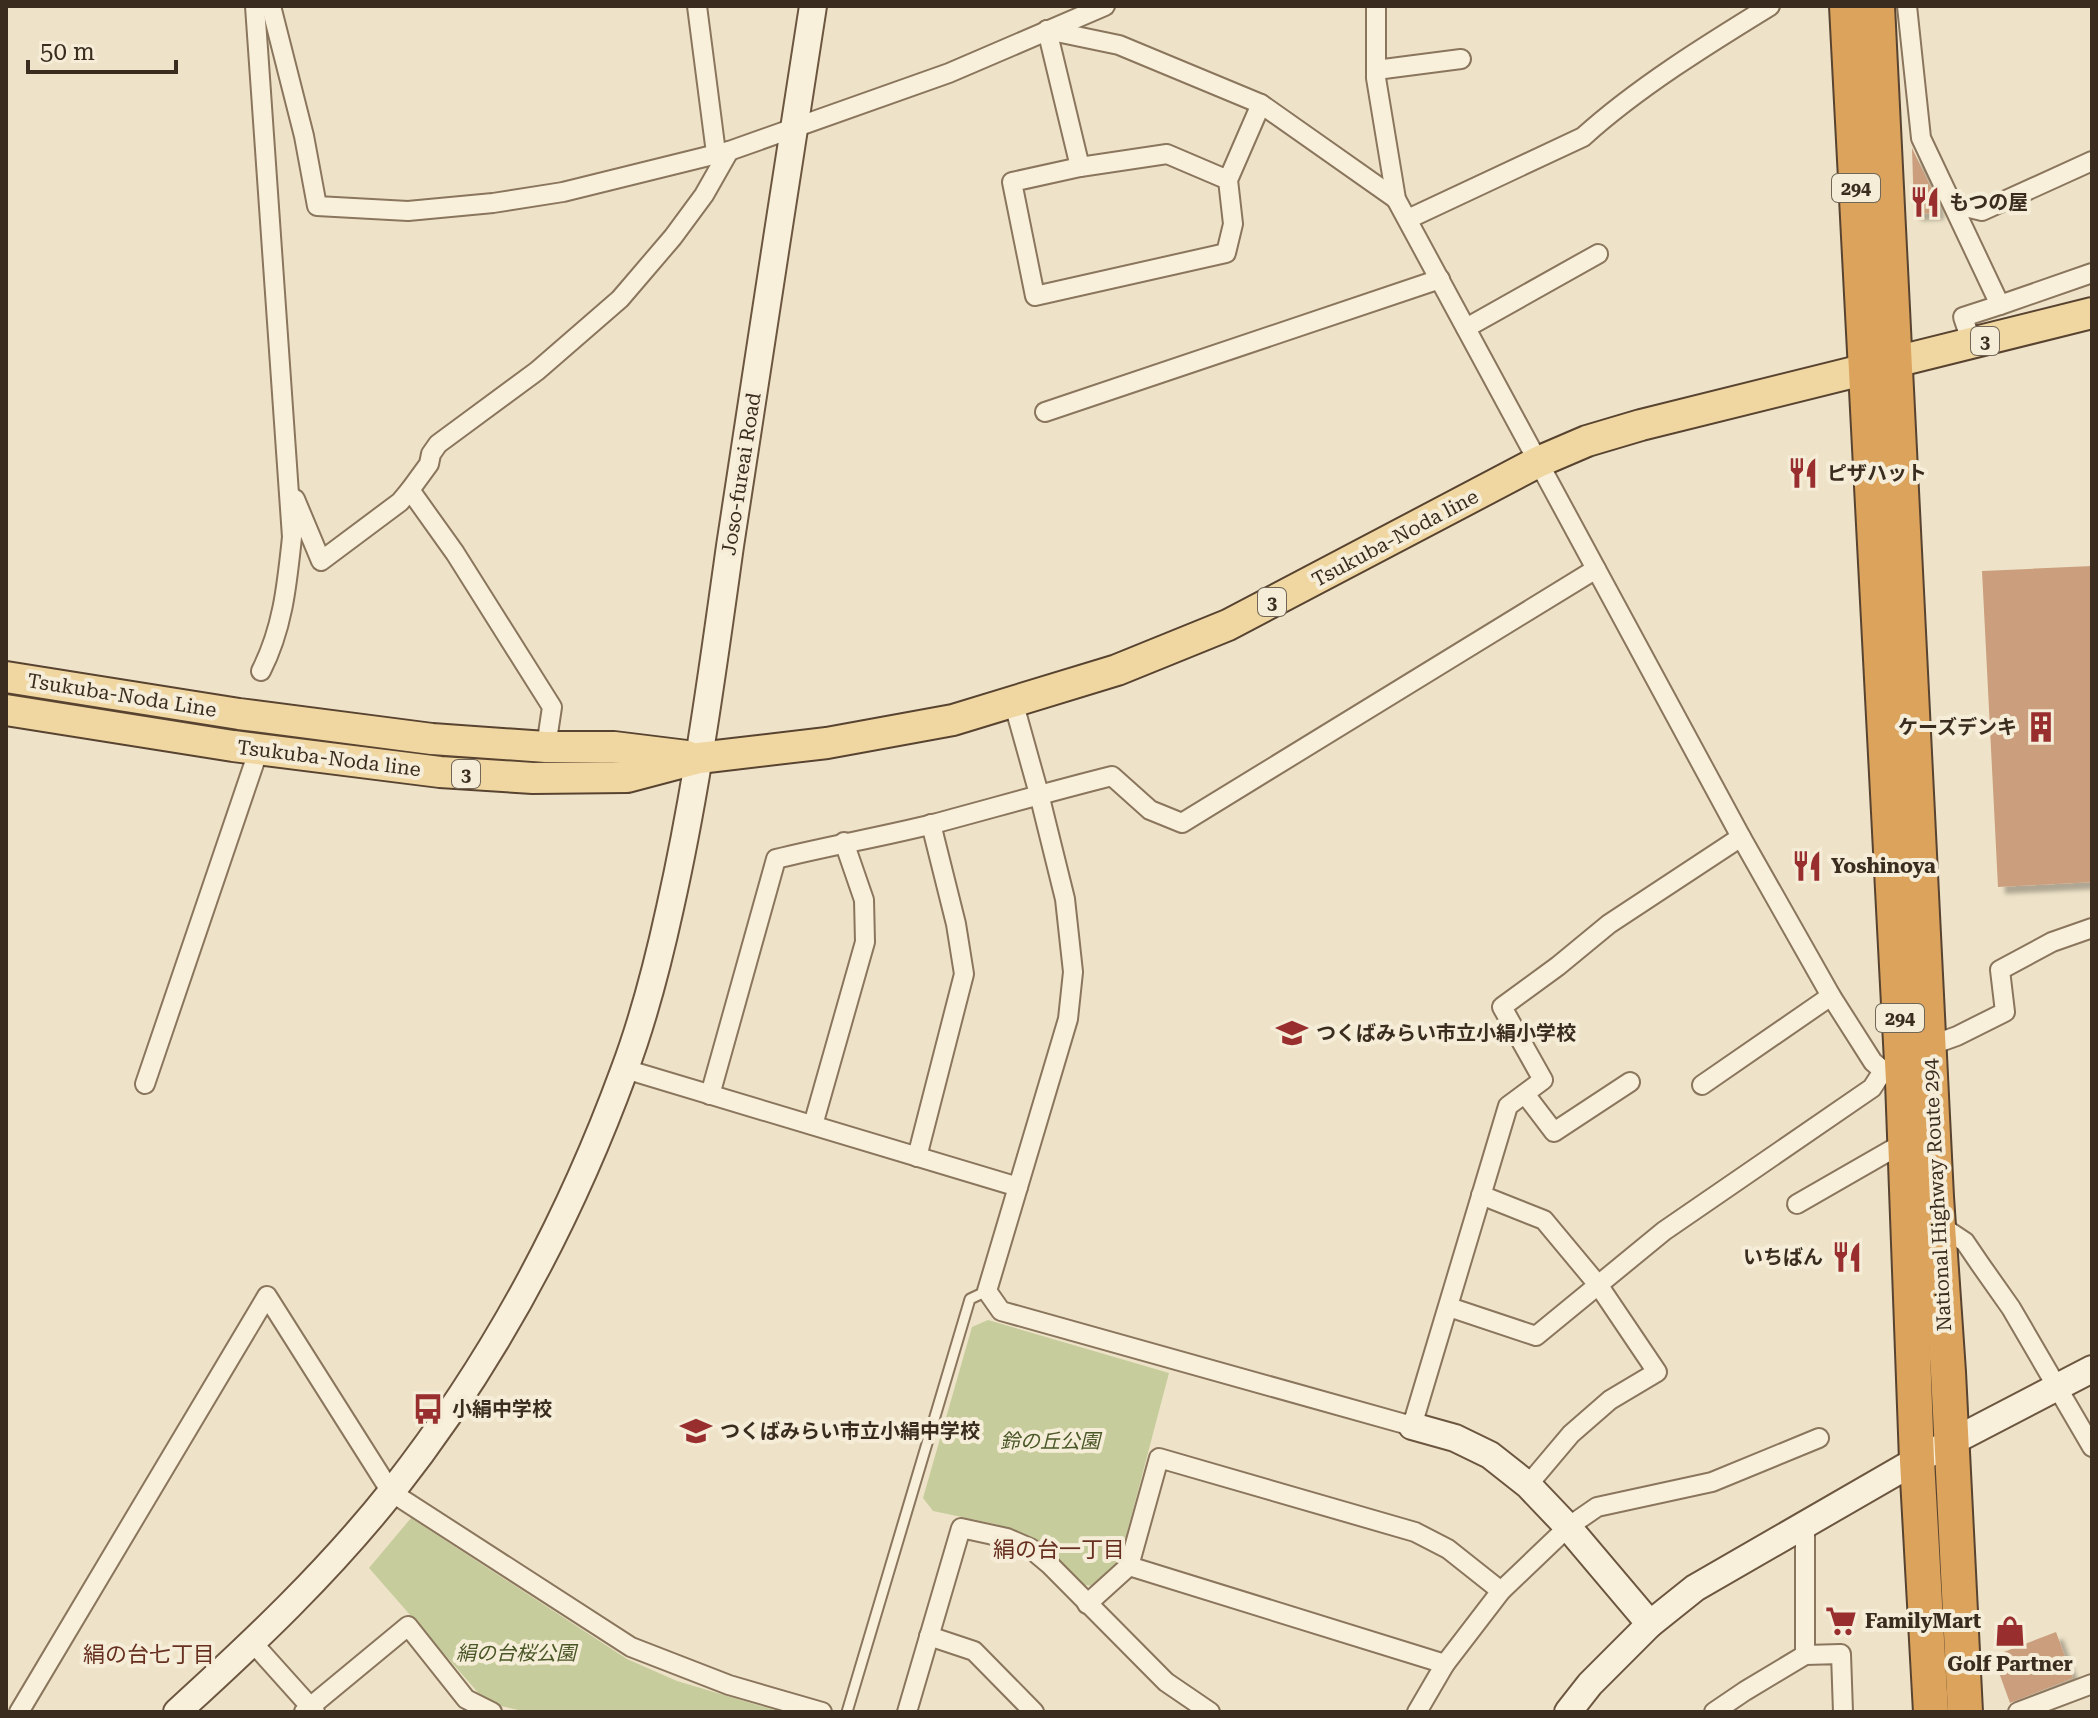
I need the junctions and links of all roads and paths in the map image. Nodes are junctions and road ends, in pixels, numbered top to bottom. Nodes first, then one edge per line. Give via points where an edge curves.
1 (255, 6) edge
2 (271, 6) edge
3 (697, 6) edge
4 (813, 6) edge
5 (1105, 6) edge
6 (1376, 6) edge
7 (1770, 6) edge
8 (1847, 6) edge
9 (1877, 6) edge
10 (1907, 6) edge
11 (1047, 30) junction
12 (1461, 59) dead end
13 (1376, 70) junction
14 (1261, 104) junction
15 (794, 129) junction
16 (722, 152) junction
17 (2092, 161) edge
18 (1080, 167) junction
19 (1228, 180) junction
20 (1396, 199) junction
21 (1953, 204) junction
22 (1408, 219) junction
23 (1598, 254) dead end
24 (2092, 273) edge
25 (1440, 279) junction
26 (2000, 305) junction
27 (2092, 313) edge
28 (1466, 328) junction
29 (1972, 344) junction
30 (1881, 366) junction
31 (1045, 412) dead end
32 (1538, 462) junction
33 (290, 485) junction
34 (410, 490) junction
35 (1596, 569) junction
36 (261, 671) dead end
37 (6, 677) edge
38 (1013, 701) junction
39 (6, 710) edge
40 (239, 714) joint
41 (546, 747) junction
42 (246, 748) junction
43 (699, 758) junction
44 (1039, 794) junction
45 (931, 824) junction
46 (1741, 837) junction
47 (844, 842) junction
48 (2092, 928) edge
49 (1831, 996) junction
50 (1929, 1046) junction
51 (625, 1069) junction
52 (1893, 1076) junction
53 (1630, 1082) dead end
54 (145, 1084) dead end
55 (1702, 1085) dead end
56 (1525, 1094) junction
57 (710, 1095) junction
58 (813, 1125) junction
59 (1905, 1142) junction
60 (917, 1157) junction
61 (1018, 1187) junction
62 (1481, 1195) junction
63 (1797, 1204) dead end
64 (1938, 1224) junction
65 (1599, 1286) junction
66 (987, 1291) junction
67 (1449, 1307) junction
68 (2092, 1369) edge
69 (2058, 1387) junction
70 (1412, 1426) junction
71 (1819, 1438) dead end
72 (1951, 1443) junction
73 (2092, 1447) edge
74 (1917, 1460) junction
75 (1528, 1485) junction
76 (391, 1492) junction
77 (1805, 1525) junction
78 (1568, 1527) junction
79 (1129, 1566) junction
80 (1501, 1591) junction
81 (1087, 1604) junction
82 (1650, 1624) junction
83 (929, 1636) junction
84 (253, 1643) junction
85 (1805, 1655) junction
86 (1445, 1664) junction
87 (2092, 1684) edge
88 (310, 1710) edge
89 (19, 1712) edge
90 (177, 1712) edge
91 (492, 1712) edge
92 (822, 1712) edge
93 (847, 1712) edge
94 (907, 1712) edge
95 (1034, 1712) edge
96 (1210, 1712) edge
97 (1417, 1712) edge
98 (1568, 1712) edge
99 (1714, 1712) edge
100 (1843, 1712) edge
101 (1931, 1712) edge
102 (1965, 1712) edge
103 (2018, 1712) edge

1 - 33 street
2 - 16 street via 317,206 408,211 493,203 563,192
3 - 16 street
4 - 15 street, Joso-fureai Road
5 - 11 street
6 - 13 street
7 - 22 street via 1620,106 1583,137
8 - 30 highway, National Highway Route 294 / 294
9 - 30 highway, National Highway Route 294 / 294
10 - 21 street via 1921,138
11 - 14 street via 1119,45
11 - 15 street via 949,73
11 - 18 street
12 - 13 street
13 - 20 street
14 - 19 street
14 - 20 street
15 - 16 street
15 - 43 street, Joso-fureai Road
16 - 34 street via 704,195 620,299 537,371 438,444
17 - 21 street via 1982,211
18 - 19 street via 1167,154
18 - 19 street via 1012,182 1035,296 1226,253 1233,224
20 - 22 street
21 - 26 street
22 - 25 street
23 - 28 street
24 - 26 street
25 - 28 street
25 - 31 street
26 - 29 street via 1963,317
27 - 29 main road, Tsukuba-Noda line / 3
28 - 32 street
29 - 30 main road, Tsukuba-Noda line / 3
30 - 32 main road, Tsukuba-Noda line / 3 via 1641,425
30 - 50 highway, National Highway Route 294 / 294
30 - 52 highway, National Highway Route 294 / 294
32 - 35 street
32 - 38 main road, Tsukuba-Noda line / 3 via 1228,625 1117,670
33 - 34 street via 321,561
33 - 36 street via 287,592 273,649
34 - 41 street via 552,707
35 - 44 street via 1182,823 1150,810 1112,776
35 - 46 street
37 - 40 main road, Tsukuba-Noda Line / 3
38 - 43 main road, Tsukuba-Noda line / 3 via 953,720 878,734
38 - 44 street
39 - 42 main road, Tsukuba-Noda line / 3
40 - 41 main road, Tsukuba-Noda line / 3 via 432,739
41 - 43 main road, Tsukuba-Noda line / 3 via 632,748
42 - 43 main road, Tsukuba-Noda line / 3 via 533,778 627,777
42 - 54 street
43 - 51 street, Joso-fureai Road via 658,961
44 - 45 street
44 - 61 street via 1065,899 1073,972 1068,1019
45 - 47 street
45 - 60 street via 964,974
46 - 49 street
46 - 56 street via 1609,924 1502,1007 1543,1080
47 - 57 street via 776,859
47 - 58 street via 864,900 865,942
48 - 50 street via 2000,970 2005,1012
49 - 52 street via 1873,1062
49 - 55 street
50 - 64 highway, National Highway Route 294 / 294
51 - 57 street
51 - 76 street, Joso-fureai Road via 588,1162 515,1308 468,1385
52 - 59 highway, National Highway Route 294 / 294
52 - 65 street via 1664,1231
53 - 56 street via 1554,1132
56 - 62 street via 1508,1106
57 - 58 street
58 - 60 street
59 - 63 street
59 - 74 highway, National Highway Route 294 / 294
60 - 61 street
61 - 66 street
62 - 65 street via 1544,1220
62 - 67 street
64 - 69 street via 1965,1242
64 - 72 highway, National Highway Route 294 / 294
65 - 67 street via 1536,1336
65 - 75 street via 1657,1372 1610,1400 1571,1434
66 - 70 street via 1001,1311
66 - 93 lane via 970,1299
67 - 70 street
68 - 69 street
69 - 72 street
69 - 73 street
70 - 75 street via 1490,1455
71 - 78 street via 1712,1482 1597,1507
72 - 74 street
72 - 102 highway, National Highway Route 294 / 294
74 - 77 street
74 - 101 highway, National Highway Route 294 / 294
75 - 78 street
76 - 84 street, Joso-fureai Road
76 - 89 street via 267,1296
76 - 92 street via 631,1647 729,1685
77 - 82 street via 1695,1588
77 - 85 street
78 - 80 street
78 - 82 street
79 - 80 street via 1159,1458 1415,1532 1448,1549
79 - 81 street
79 - 86 street
80 - 86 street
81 - 83 street via 1030,1548 961,1528
81 - 96 street via 1166,1682
82 - 98 street
83 - 94 street
83 - 95 street via 974,1651
84 - 88 street
84 - 90 street, Joso-fureai Road
85 - 99 street
85 - 100 street via 1841,1654
86 - 97 street
87 - 103 street
88 - 91 street via 408,1626 466,1699

